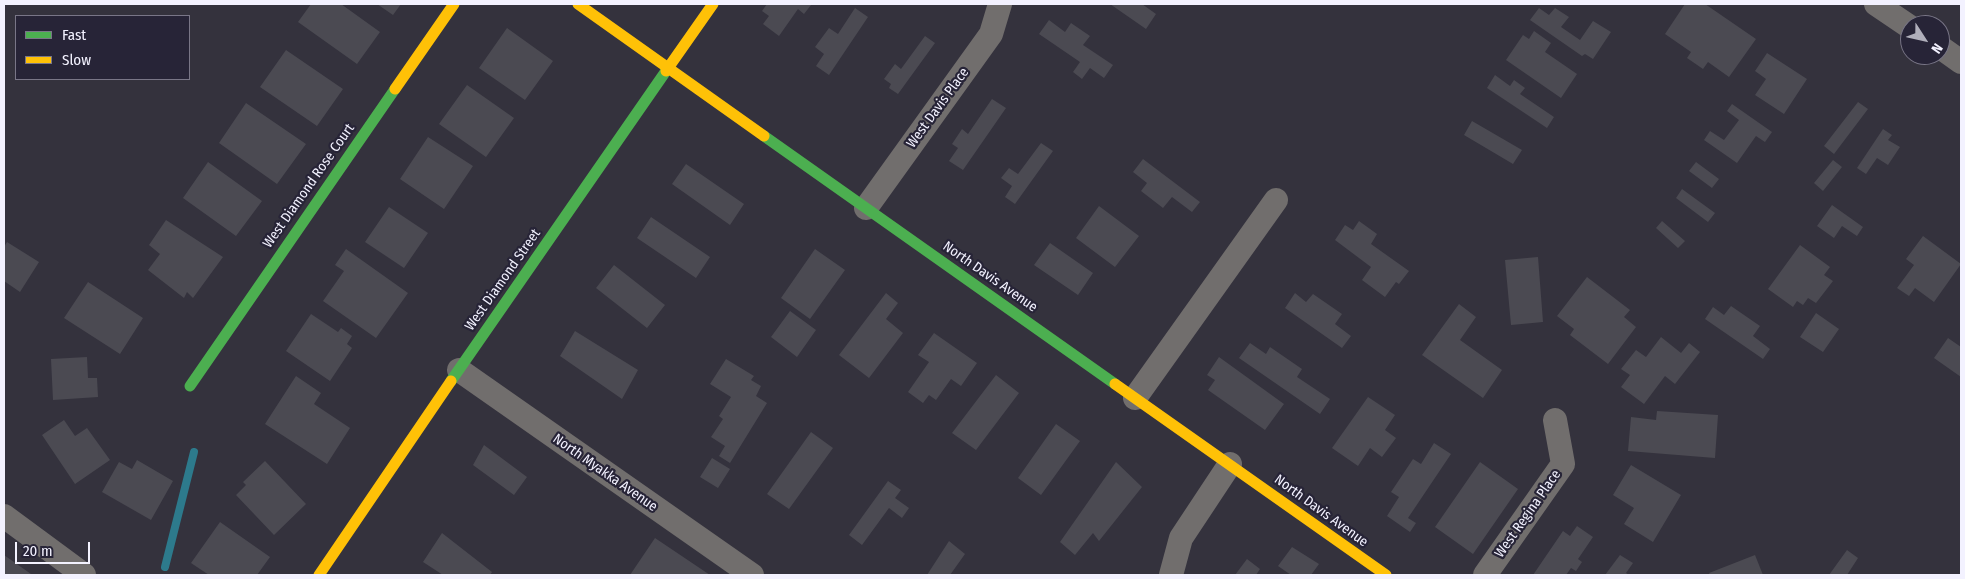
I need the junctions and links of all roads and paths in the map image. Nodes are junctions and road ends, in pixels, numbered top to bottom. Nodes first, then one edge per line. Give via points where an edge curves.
1 (454, 4) edge
2 (578, 4) edge
3 (713, 4) edge
4 (1000, 4) edge
5 (1876, 4) edge
6 (1900, 20) edge
7 (1950, 54) edge
8 (1961, 62) edge
9 (669, 67) junction
10 (1276, 200) dead end
11 (866, 208) junction
12 (459, 370) junction
13 (190, 386) dead end
14 (1135, 398) junction
15 (1555, 420) dead end
16 (1230, 464) junction
17 (4, 516) edge
18 (84, 575) edge
19 (319, 575) edge
20 (752, 575) edge
21 (1171, 575) edge
22 (1386, 575) edge
23 (1485, 575) edge

1 - 13 street, West Diamond Rose Court
2 - 9 street, North Davis Avenue
3 - 9 street, West Diamond Street
4 - 11 street, West Davis Place via 991,34
5 - 6 street
7 - 8 street
9 - 11 street, North Davis Avenue
9 - 12 street, West Diamond Street
10 - 14 street
11 - 14 street, North Davis Avenue
12 - 19 street, West Diamond Street
12 - 20 street, North Myakka Avenue
14 - 16 street, North Davis Avenue
15 - 23 street, West Regina Place via 1563,464
16 - 21 street via 1181,538
16 - 22 street, North Davis Avenue
17 - 18 street

